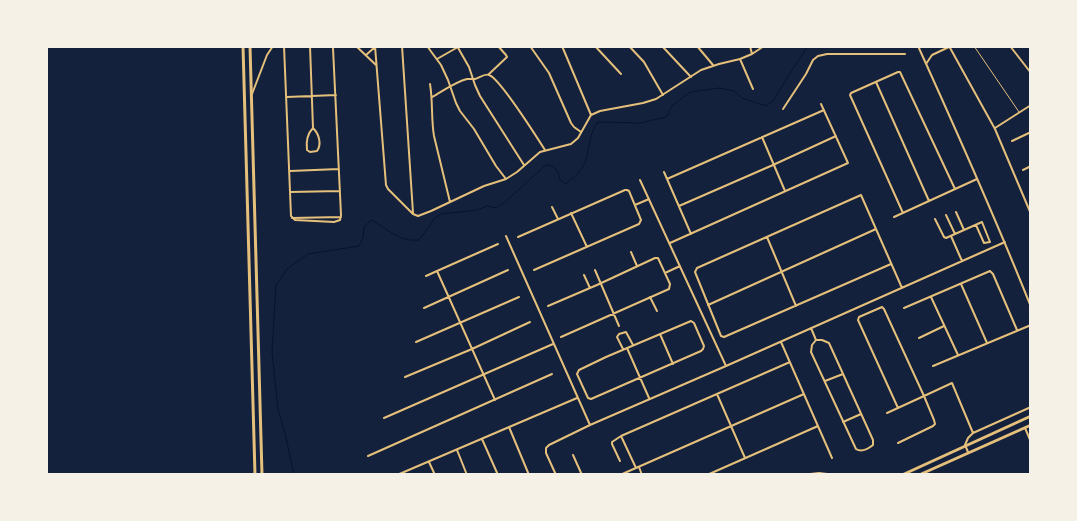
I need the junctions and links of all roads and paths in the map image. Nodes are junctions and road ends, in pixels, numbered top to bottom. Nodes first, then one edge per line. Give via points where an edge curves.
1 (243, 46) edge
2 (250, 46) edge
3 (273, 46) edge
4 (284, 46) edge
5 (310, 46) edge
6 (356, 46) edge
7 (375, 46) edge
8 (402, 46) edge
9 (427, 46) edge
10 (458, 46) edge
11 (498, 46) edge
12 (530, 46) edge
13 (562, 46) edge
14 (595, 46) edge
15 (629, 46) edge
16 (662, 46) edge
17 (697, 46) edge
18 (750, 46) edge
19 (764, 46) edge
20 (918, 46) edge
21 (949, 46) edge
22 (974, 46) edge
23 (1010, 46) edge
24 (333, 48) dead end
25 (752, 54) junction
26 (905, 54) dead end
27 (366, 55) junction
28 (740, 59) junction
29 (437, 60) junction
30 (926, 64) junction
31 (376, 65) junction
32 (713, 66) junction
33 (1031, 73) edge
34 (489, 74) junction
35 (621, 74) dead end
36 (691, 76) junction
37 (472, 80) junction
38 (875, 81) junction
39 (430, 84) dead end
40 (450, 86) junction
41 (754, 89) dead end
42 (663, 95) junction
43 (312, 96) junction
44 (336, 96) junction
45 (287, 97) junction
46 (432, 97) junction
47 (251, 99) junction
48 (821, 104) dead end
49 (1031, 105) edge
50 (782, 109) dead end
51 (824, 110) junction
52 (1019, 113) junction
53 (591, 115) junction
54 (313, 128) junction
55 (995, 129) junction
56 (581, 132) junction
57 (1031, 132) edge
58 (836, 136) junction
59 (762, 137) junction
60 (1012, 141) dead end
61 (545, 150) junction
62 (524, 165) junction
63 (774, 165) junction
64 (1031, 166) edge
65 (339, 169) junction
66 (290, 170) junction
67 (1023, 170) dead end
68 (664, 172) dead end
69 (506, 179) junction
70 (667, 179) junction
71 (977, 179) junction
72 (640, 180) dead end
73 (955, 189) junction
74 (785, 191) junction
75 (290, 192) junction
76 (340, 192) junction
77 (650, 199) junction
78 (929, 201) junction
79 (450, 202) junction
80 (635, 205) junction
81 (678, 206) junction
82 (552, 207) dead end
83 (412, 212) junction
84 (956, 212) dead end
85 (571, 213) junction
86 (903, 214) junction
87 (1031, 214) edge
88 (946, 215) dead end
89 (341, 217) junction
90 (894, 217) dead end
91 (292, 218) junction
92 (558, 219) junction
93 (935, 219) dead end
94 (976, 225) junction
95 (876, 229) junction
96 (964, 230) junction
97 (691, 234) junction
98 (955, 234) junction
99 (506, 236) dead end
100 (951, 236) junction
101 (518, 237) dead end
102 (767, 237) junction
103 (1005, 242) junction
104 (670, 243) junction
105 (498, 244) dead end
106 (587, 247) junction
107 (631, 252) dead end
108 (962, 261) junction
109 (892, 264) junction
110 (637, 266) junction
111 (680, 266) junction
112 (508, 270) dead end
113 (534, 270) dead end
114 (595, 270) dead end
115 (437, 271) junction
116 (782, 272) junction
117 (666, 273) junction
118 (584, 275) dead end
119 (426, 276) dead end
120 (601, 283) junction
121 (961, 284) junction
122 (590, 288) junction
123 (902, 288) junction
124 (448, 296) junction
125 (519, 297) dead end
126 (650, 297) junction
127 (931, 297) junction
128 (708, 304) junction
129 (548, 306) dead end
130 (796, 306) junction
131 (1031, 307) edge
132 (424, 308) dead end
133 (904, 308) dead end
134 (657, 311) dead end
135 (614, 313) junction
136 (530, 322) dead end
137 (460, 323) junction
138 (1031, 325) edge
139 (619, 326) dead end
140 (944, 326) junction
141 (811, 328) junction
142 (1017, 330) junction
143 (660, 334) junction
144 (561, 337) dead end
145 (919, 338) dead end
146 (816, 340) junction
147 (416, 342) dead end
148 (781, 342) junction
149 (987, 343) junction
150 (553, 344) junction
151 (633, 345) junction
152 (627, 348) junction
153 (472, 349) junction
154 (623, 350) junction
155 (958, 356) junction
156 (790, 362) junction
157 (673, 364) junction
158 (726, 366) junction
159 (933, 366) dead end
160 (483, 374) junction
161 (552, 374) dead end
162 (843, 374) junction
163 (405, 378) dead end
164 (640, 378) junction
165 (825, 381) junction
166 (717, 394) junction
167 (804, 394) junction
168 (924, 396) junction
169 (577, 397) junction
170 (650, 399) junction
171 (495, 400) junction
172 (1031, 407) edge
173 (898, 408) junction
174 (887, 413) dead end
175 (861, 414) junction
176 (1031, 416) edge
177 (384, 418) dead end
178 (843, 422) junction
179 (590, 424) junction
180 (1031, 425) edge
181 (731, 426) junction
182 (818, 426) junction
183 (509, 427) junction
184 (1025, 427) junction
185 (973, 432) junction
186 (621, 436) junction
187 (482, 439) junction
188 (1031, 442) edge
189 (898, 443) dead end
190 (965, 445) junction
191 (457, 450) junction
192 (968, 452) junction
193 (573, 455) dead end
194 (368, 456) dead end
195 (745, 458) junction
196 (832, 458) dead end
197 (620, 461) dead end
198 (429, 462) junction
199 (637, 467) junction
200 (255, 475) edge
201 (262, 475) edge
202 (397, 475) edge
203 (435, 475) edge
204 (467, 475) edge
205 (498, 475) edge
206 (529, 475) edge
207 (556, 475) edge
208 (582, 475) edge
209 (620, 475) edge
210 (642, 475) edge
211 (708, 475) edge
212 (801, 475) edge
213 (836, 475) edge
214 (902, 475) edge
215 (920, 475) edge

1 - 200 highway
2 - 47 highway
3 - 47 street
4 - 45 street
5 - 43 street
6 - 27 street
7 - 27 street
7 - 31 street
8 - 83 street
9 - 29 street
10 - 29 street
10 - 37 street
11 - 34 street via 507,57
12 - 56 street via 549,72 571,123
13 - 53 street
14 - 35 street
15 - 42 street via 644,62
16 - 36 street
17 - 32 street
18 - 25 street
19 - 25 street
20 - 30 street
21 - 30 street via 932,55
21 - 55 street
22 - 52 lane
23 - 33 street
24 - 44 street
25 - 28 street
26 - 50 street via 818,56
27 - 31 street
28 - 32 street
28 - 41 street
29 - 40 street
30 - 71 street
31 - 83 street via 386,185
32 - 36 street
34 - 37 street
34 - 61 street via 501,85
36 - 42 street
37 - 40 street
37 - 62 street
38 - 73 street via 901,73
38 - 78 street
38 - 86 street via 850,94
39 - 46 street
40 - 46 street
40 - 69 street via 460,110
42 - 53 street
43 - 44 street
43 - 45 street
43 - 54 street
44 - 65 street
45 - 66 street
46 - 79 street via 432,126
47 - 201 highway
48 - 51 street
49 - 52 street
51 - 58 street
51 - 59 street
52 - 55 street
53 - 56 street
54 - 54 street via 308,135 309,152 319,150
55 - 87 street
56 - 61 street via 571,144
57 - 60 street
58 - 63 street
58 - 74 street via 848,164
59 - 63 street
59 - 70 street
61 - 62 street
62 - 69 street
63 - 74 street
63 - 81 street
64 - 67 street
65 - 66 street
65 - 76 street
66 - 75 street
68 - 70 street
69 - 79 street
70 - 81 street
71 - 73 street
71 - 103 street
72 - 77 street
73 - 78 street
74 - 97 street
75 - 76 street
75 - 91 street
76 - 89 street
77 - 80 street
77 - 104 street
78 - 86 street
79 - 83 street via 426,214 418,216
80 - 85 street via 626,190
80 - 106 street via 641,220 639,224
81 - 97 street
82 - 92 street
84 - 96 street
85 - 92 street
85 - 106 street
86 - 90 street
88 - 98 street
89 - 91 street
89 - 91 street via 334,222
92 - 101 street
93 - 100 street via 944,237
94 - 94 street via 982,223 990,242 984,243
94 - 96 street
95 - 102 street via 861,195
95 - 109 street
95 - 116 street
96 - 98 street
97 - 104 street
98 - 100 street
99 - 150 street
100 - 108 street
102 - 116 street
102 - 128 street via 696,270
103 - 108 street
103 - 131 street
104 - 111 street
105 - 115 street
106 - 113 street
107 - 110 street
108 - 123 street
109 - 123 street
109 - 130 street
110 - 117 street via 657,258
110 - 120 street
111 - 117 street
111 - 158 street
112 - 124 street
114 - 120 street
115 - 119 street
115 - 124 street
116 - 128 street
116 - 130 street
117 - 126 street via 670,287
118 - 122 street
120 - 122 street
120 - 135 street
121 - 127 street
121 - 142 street via 992,272
121 - 149 street
122 - 129 street
123 - 141 street
124 - 132 street
124 - 137 street
125 - 137 street
126 - 134 street
126 - 135 street
127 - 133 street
127 - 140 street
128 - 130 street via 724,338
135 - 139 street
135 - 144 street
136 - 153 street
137 - 147 street
137 - 153 street
138 - 142 street
140 - 145 street
140 - 155 street
141 - 146 street
141 - 148 street
142 - 149 street
143 - 151 street
143 - 157 street
143 - 157 street via 691,321 704,346 701,351
146 - 162 street via 829,344
146 - 165 street via 811,349
148 - 156 street
148 - 158 street
149 - 155 street
150 - 160 street
150 - 169 street
151 - 152 street
151 - 154 street via 626,332 618,334
152 - 154 street
152 - 164 street
153 - 160 street
153 - 163 street
154 - 164 street via 578,371 588,398
155 - 159 street
156 - 166 street
156 - 167 street
157 - 164 street
158 - 170 street
160 - 171 street
160 - 177 street
161 - 171 street
162 - 165 street
162 - 175 street
164 - 170 street
165 - 178 street
166 - 181 street
166 - 186 street
167 - 181 street
167 - 182 street
168 - 173 street
168 - 173 street via 883,308 859,317
168 - 185 street via 952,383
168 - 189 street via 935,424
169 - 179 street
169 - 183 street
170 - 179 street
171 - 194 street
172 - 185 street
173 - 174 street
175 - 178 street
175 - 178 street via 873,442 866,450 856,449
176 - 190 highway
179 - 207 street via 547,446 546,453
180 - 184 highway
181 - 195 street
181 - 199 street
182 - 195 street
182 - 196 street
183 - 187 street
183 - 206 street
184 - 188 street
184 - 192 highway
185 - 190 street
186 - 197 street via 612,442
186 - 199 street
187 - 191 street
187 - 205 street
190 - 192 street
190 - 214 highway
191 - 198 street
191 - 204 street
192 - 215 highway
193 - 208 street
195 - 211 street
198 - 202 street
198 - 203 street
199 - 209 street
199 - 210 street
212 - 213 street

